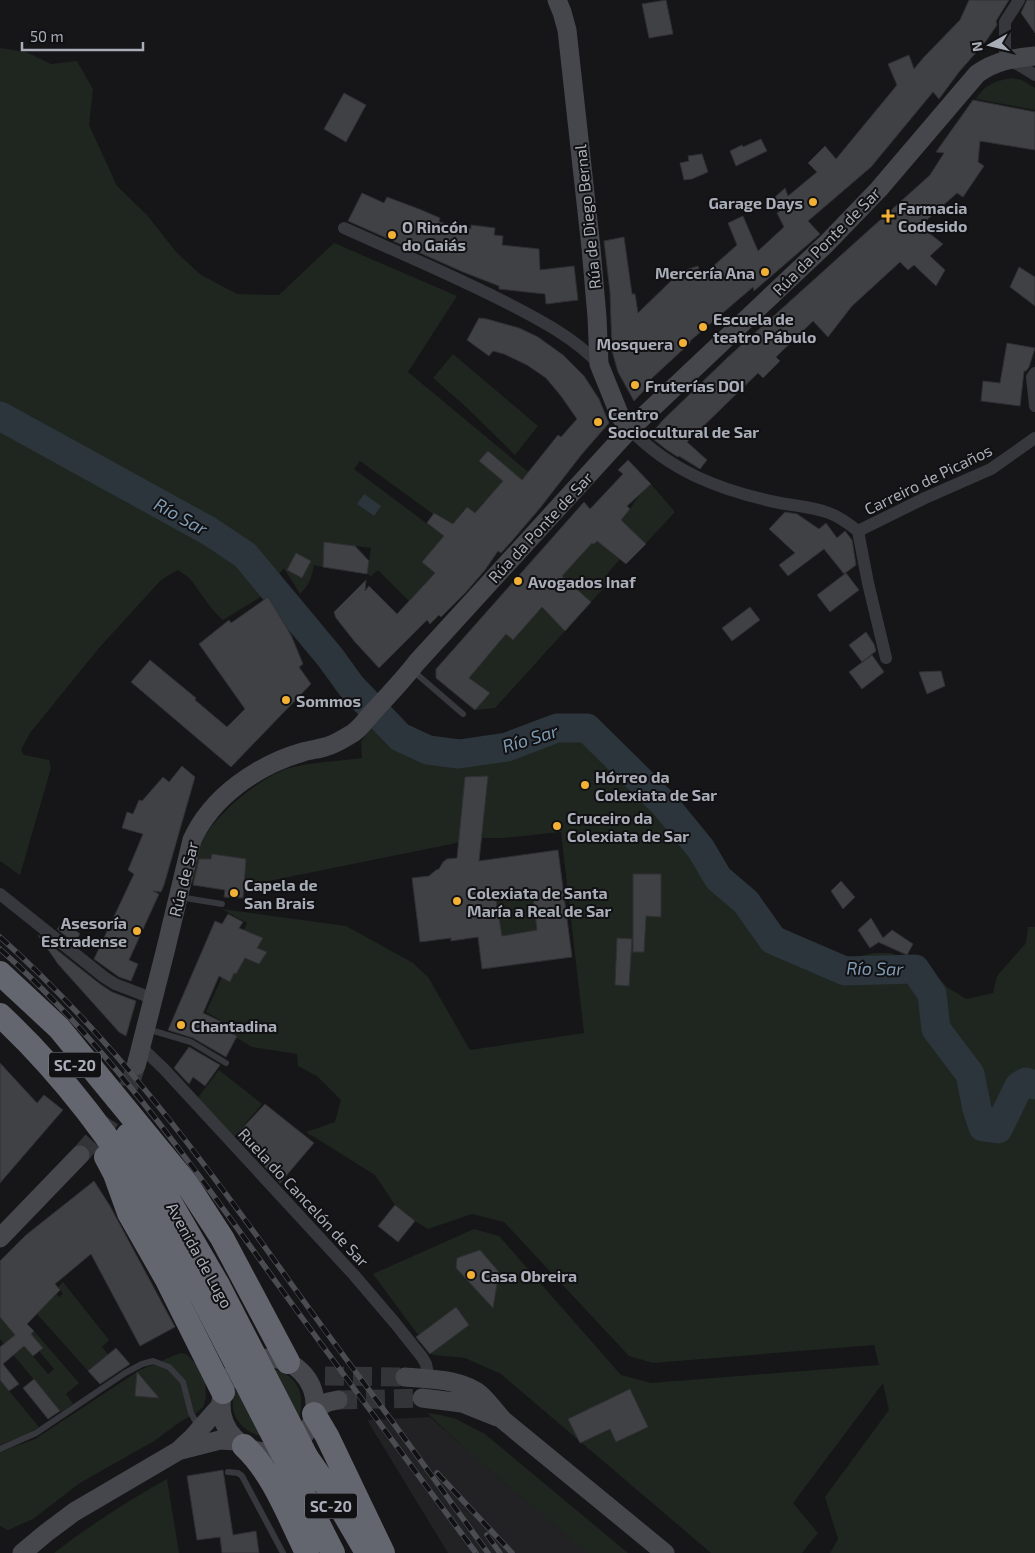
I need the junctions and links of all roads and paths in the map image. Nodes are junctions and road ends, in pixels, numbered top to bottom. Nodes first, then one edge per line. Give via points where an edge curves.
1 (557, 0) edge
2 (1019, 0) edge
3 (1035, 56) edge
4 (1005, 60) junction
5 (1035, 75) edge
6 (344, 228) dead end
7 (599, 364) junction
8 (1035, 373) edge
9 (1035, 406) edge
10 (630, 429) junction
11 (1035, 438) edge
12 (858, 531) junction
13 (886, 658) dead end
14 (411, 669) junction
15 (398, 685) joint
16 (464, 714) dead end
17 (0, 894) edge
18 (178, 897) junction
19 (222, 904) dead end
20 (0, 973) edge
21 (0, 986) edge
22 (154, 999) junction
23 (2, 1020) edge
24 (144, 1038) junction
25 (226, 1062) dead end
26 (136, 1066) tunnel mouth
27 (91, 1118) junction
28 (80, 1156) tunnel mouth
29 (0, 1238) edge
30 (209, 1289) junction
31 (296, 1368) junction
32 (325, 1376) tunnel mouth
33 (406, 1378) tunnel mouth
34 (429, 1379) junction
35 (422, 1398) tunnel mouth
36 (222, 1399) junction
37 (338, 1400) tunnel mouth
38 (315, 1411) junction
39 (503, 1420) junction
40 (200, 1430) junction
41 (240, 1443) junction
42 (0, 1449) edge
43 (178, 1451) junction
44 (299, 1464) junction
45 (228, 1472) dead end
46 (27, 1552) edge
47 (283, 1553) edge
48 (307, 1553) edge
49 (334, 1553) edge
50 (355, 1553) edge
51 (367, 1553) edge
52 (383, 1553) edge
53 (665, 1553) edge

1 - 7 street, Rúa de Diego Bernal via 567,30 593,267
2 - 4 street via 1005,22
3 - 4 street, Rúa da Ponte de Sar
4 - 5 street
4 - 10 street, Rúa da Ponte de Sar via 989,65 977,74 879,189 826,244
6 - 7 street via 476,287 548,324 586,350
7 - 10 street, Rúa de Diego Bernal via 620,416
8 - 9 street via 1032,377
10 - 12 street, Carreiro de Picaños via 673,464 714,485 830,513
10 - 14 street, Rúa da Ponte de Sar
11 - 12 street, Carreiro de Picaños via 992,469
12 - 13 street, Carreiro de Picaños
14 - 15 street, Rúa da Ponte de Sar
14 - 16 lane
15 - 18 street, Rúa de Sar via 356,730 328,747 304,752 263,768 232,789 198,827
17 - 22 street via 104,977
18 - 19 lane
18 - 22 street, Rúa de Sar
20 - 31 highway via 58,1028 187,1184 222,1238
21 - 30 highway, Avenida de Lugo / SC-20 via 63,1050 141,1152
22 - 24 street, Rúa de Sar
23 - 27 highway, Avenida de Lugo / SC-20 via 55,1072
24 - 25 lane via 191,1042
24 - 26 street, Rúa de Sar
24 - 34 street, Ruela do Cancelón de Sar via 164,1069 395,1322 422,1357
27 - 30 highway, Avenida de Lugo / SC-20
27 - 36 highway via 99,1145 129,1213 166,1278
28 - 29 street
30 - 44 highway, Avenida de Lugo / SC-20, bridge
31 - 32 street
31 - 36 street via 278,1359 248,1362 230,1378
31 - 38 street via 312,1391
33 - 34 street
34 - 39 street via 458,1383 480,1394
35 - 39 street via 462,1403
36 - 40 street
36 - 41 street via 224,1421
37 - 38 street via 328,1402
38 - 41 street via 310,1428 288,1448 266,1453 251,1450
38 - 52 highway
39 - 53 street
40 - 42 lane via 191,1413 183,1382 169,1367 153,1362 125,1373 36,1433
40 - 43 street
41 - 43 street via 220,1440
41 - 48 highway via 262,1465
43 - 46 street via 74,1512
44 - 49 highway, Avenida de Lugo / SC-20
44 - 50 highway, Avenida de Lugo / SC-20
44 - 51 highway via 335,1498
45 - 47 lane via 242,1476

